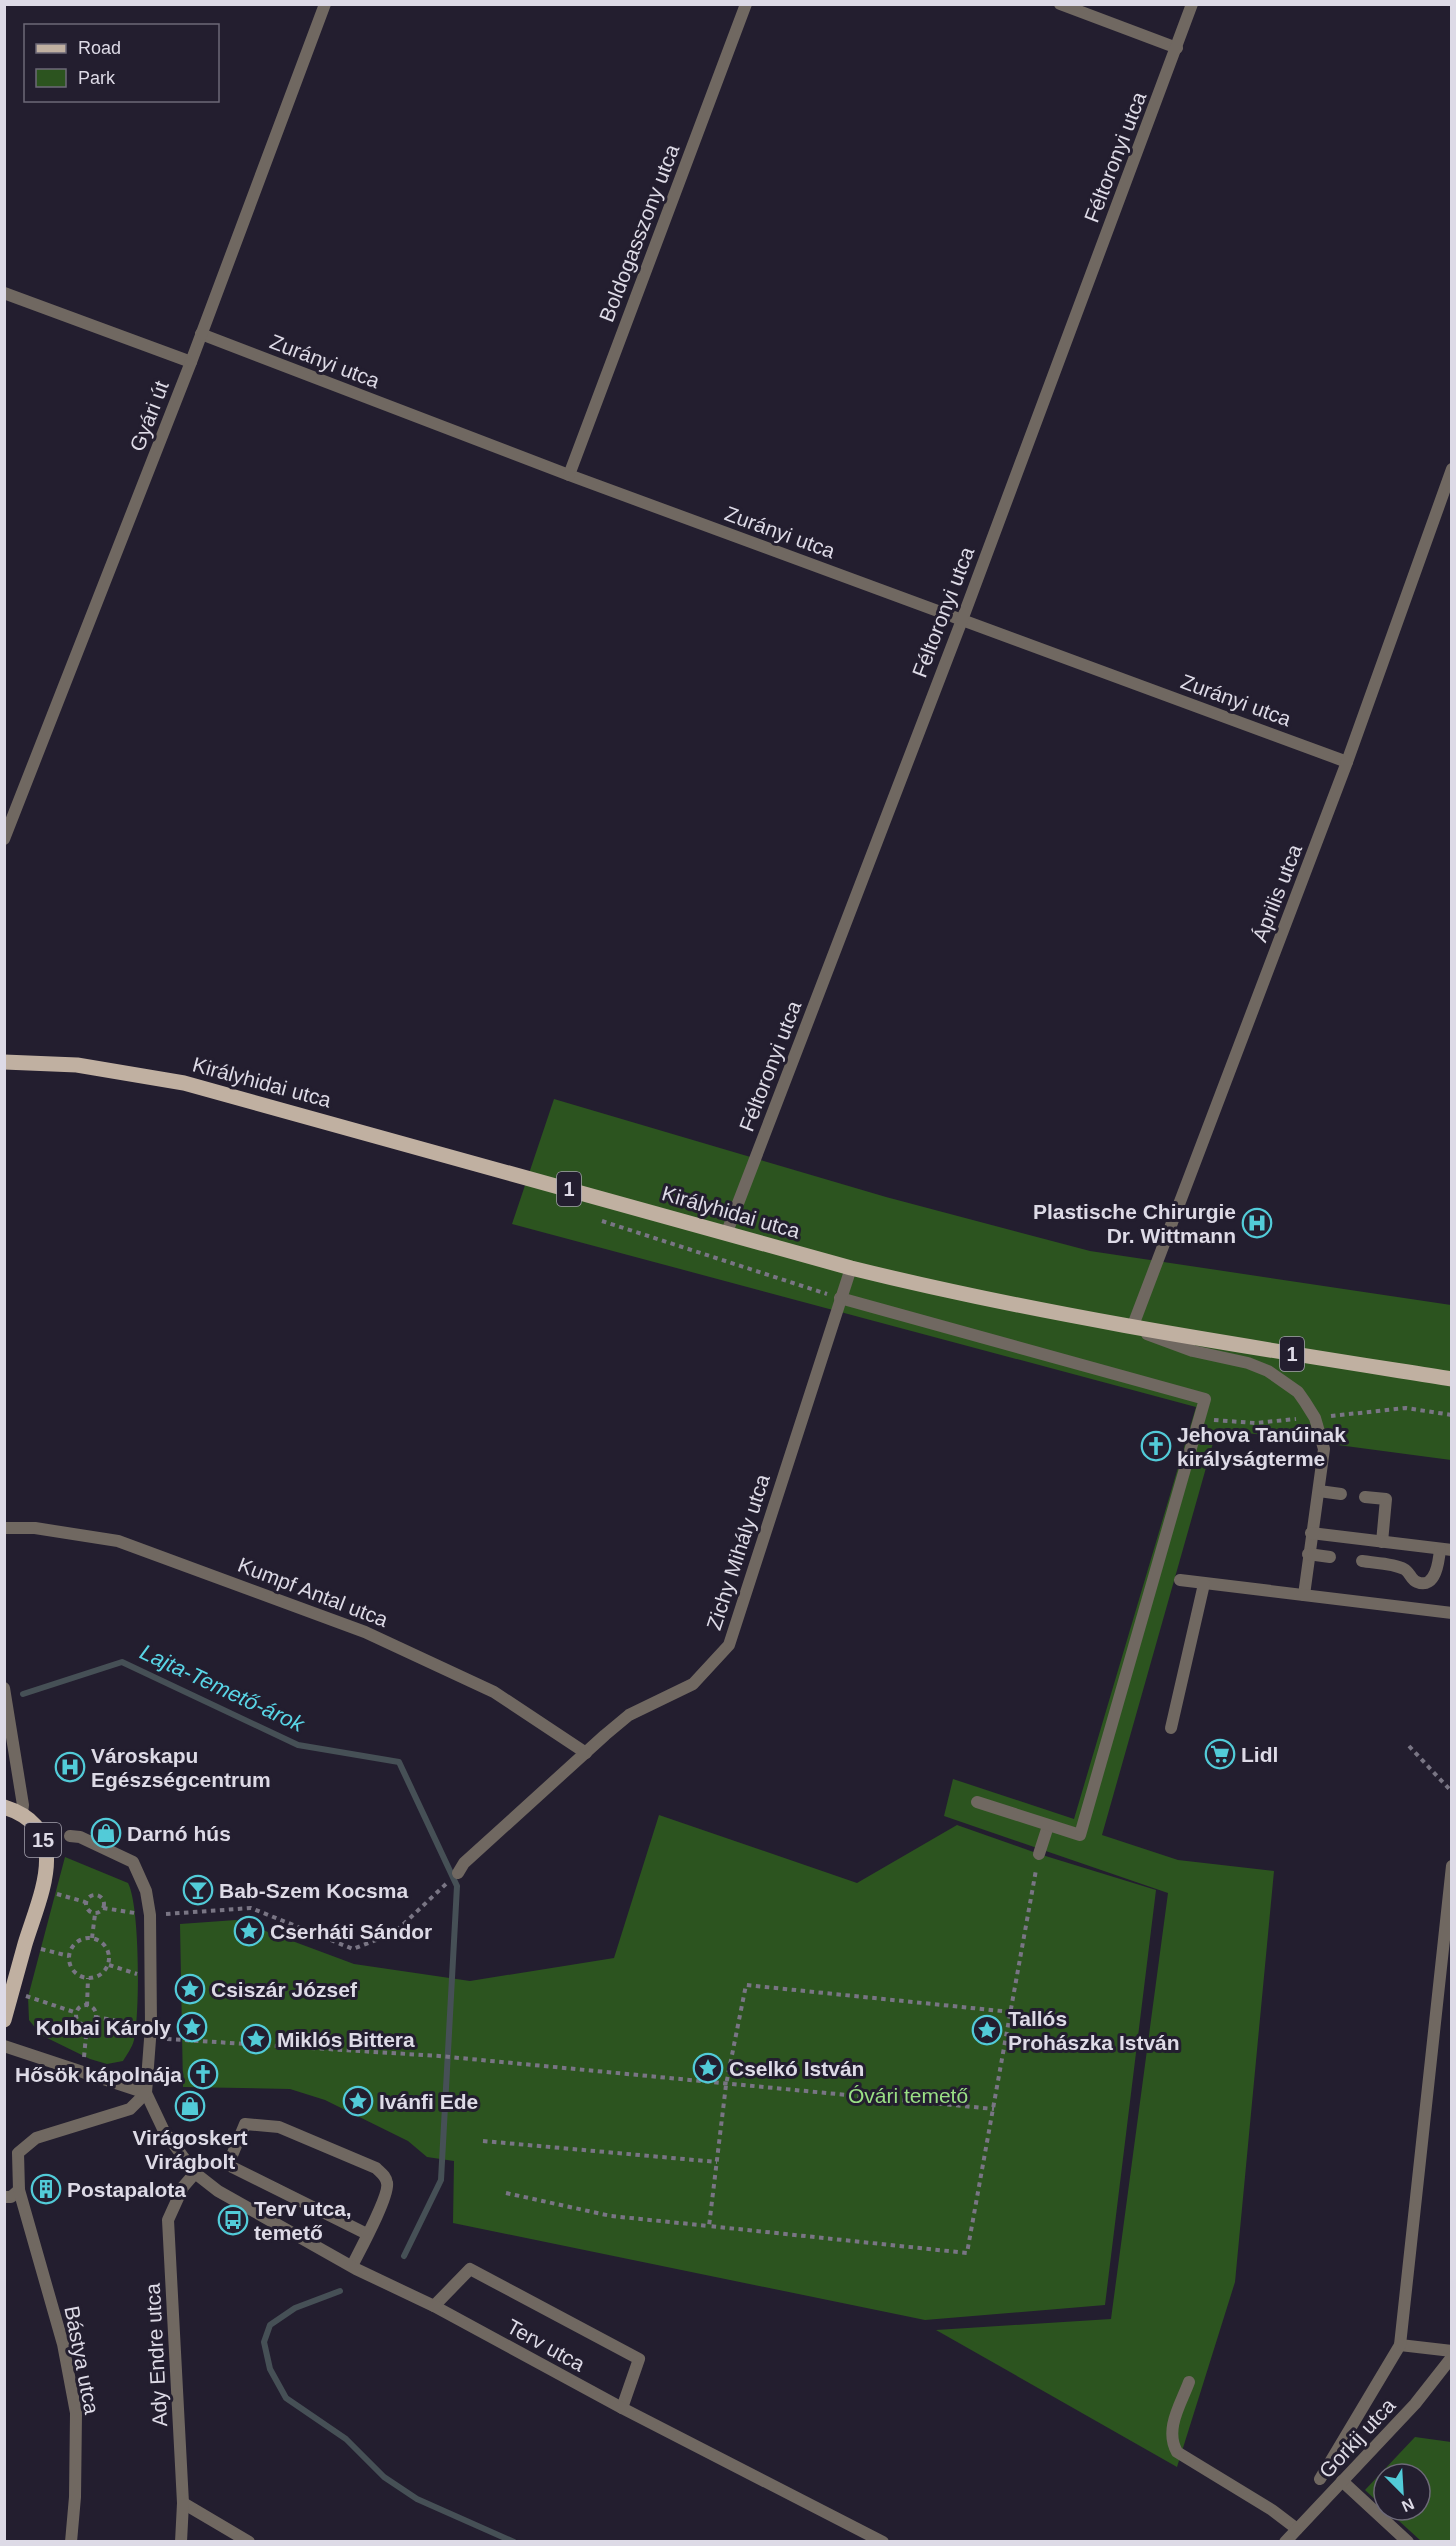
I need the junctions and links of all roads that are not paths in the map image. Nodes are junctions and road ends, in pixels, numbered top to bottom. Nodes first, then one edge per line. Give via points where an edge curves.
1 (325, 4) edge
2 (746, 4) edge
3 (1060, 4) edge
4 (1192, 4) edge
5 (1177, 48) junction
6 (4, 293) edge
7 (201, 334) junction
8 (191, 362) junction
9 (1452, 469) edge
10 (569, 476) junction
11 (962, 620) junction
12 (1347, 762) junction
13 (4, 839) edge
14 (4, 1062) edge
15 (727, 1232) junction
16 (851, 1268) junction
17 (840, 1298) junction
18 (1132, 1328) junction
19 (1452, 1380) edge
20 (1319, 1491) junction
21 (1341, 1494) dead end
22 (1365, 1497) dead end
23 (4, 1528) edge
24 (1311, 1533) junction
25 (1383, 1542) junction
26 (1446, 1550) edge
27 (1308, 1554) junction
28 (1330, 1557) dead end
29 (1362, 1561) dead end
30 (1180, 1580) dead end
31 (1204, 1584) junction
32 (1304, 1595) junction
33 (1452, 1613) edge
34 (4, 1688) edge
35 (1171, 1728) dead end
36 (586, 1753) junction
37 (977, 1802) dead end
38 (4, 1807) edge
39 (22, 1813) junction
40 (1048, 1826) junction
41 (70, 1836) dead end
42 (1039, 1854) road end
43 (1452, 1866) edge
44 (453, 1877) road end
45 (4, 2020) edge
46 (4, 2046) edge
47 (146, 2093) junction
48 (195, 2173) junction
49 (19, 2190) junction
50 (4, 2197) edge
51 (368, 2234) junction
52 (352, 2266) junction
53 (434, 2306) junction
54 (1400, 2345) junction
55 (1452, 2350) edge
56 (1452, 2357) edge
57 (1189, 2382) dead end
58 (622, 2408) junction
59 (1320, 2479) dead end
60 (1342, 2481) junction
61 (183, 2503) junction
62 (1297, 2529) junction
63 (71, 2541) edge
64 (181, 2541) edge
65 (249, 2541) edge
66 (883, 2541) edge
67 (1285, 2541) edge
68 (1407, 2541) edge

1 - 7 street, Gyári út
2 - 10 street, Boldogasszony utca
3 - 5 street
4 - 5 street, Féltoronyi utca
5 - 11 street, Féltoronyi utca
6 - 8 street
7 - 8 street, Gyári út
7 - 10 street, Zurányi utca
8 - 13 street, Gyári út
9 - 12 street, Április utca
10 - 11 street, Zurányi utca
11 - 12 street, Zurányi utca
11 - 15 street, Féltoronyi utca
12 - 18 street, Április utca
14 - 15 main road, Királyhidai utca / 1 via 77,1065 184,1083
15 - 16 main road, Királyhidai utca / 1
16 - 17 street, Zichy Mihály utca
16 - 18 main road, Királyhidai utca / 1 via 934,1289
17 - 36 street, Zichy Mihály utca via 729,1645 693,1684 629,1715
17 - 40 street via 1204,1399 1080,1835
18 - 19 main road, Királyhidai utca / 1
18 - 20 street via 1193,1351 1248,1363 1268,1371 1298,1392 1315,1418 1324,1449
20 - 21 street
20 - 24 street
22 - 25 street via 1386,1499
23 - 36 street, Kumpf Antal utca via 35,1528 118,1541 365,1632 494,1692
24 - 25 street
24 - 27 street
25 - 26 street
26 - 29 street via 1432,1578 1423,1583 1415,1581 1402,1568
27 - 28 street
27 - 32 street
30 - 31 street
31 - 32 street
31 - 35 street
32 - 33 street
34 - 39 street
36 - 44 street, Zichy Mihály utca
37 - 40 street
38 - 39 main road, 15
39 - 45 main road, 15 via 33,1822 46,1846 48,1862
40 - 42 street
41 - 47 street via 134,1862 146,1891 151,1979
43 - 54 street
46 - 47 street
47 - 48 street, Terv utca via 164,2131
47 - 49 street, Bástya utca via 130,2109 36,2138 18,2153
48 - 52 street, Terv utca via 218,2191
48 - 61 street, Ady Endre utca via 183,2187 168,2220
49 - 50 street
49 - 63 street, Bástya utca via 63,2344 76,2413
51 - 51 street via 387,2191 385,2176 376,2168 289,2130 245,2124 228,2165
51 - 52 street
52 - 53 street, Terv utca
53 - 58 street, Terv utca
53 - 58 street via 470,2269 628,2353 639,2359
54 - 55 street
54 - 59 street
56 - 60 street, Gorkij utca via 1415,2404
57 - 62 street via 1171,2429 1177,2452
58 - 66 street, Terv utca
60 - 62 street, Gorkij utca
60 - 68 street
61 - 64 street, Ady Endre utca
61 - 65 street
62 - 67 street, Gorkij utca

